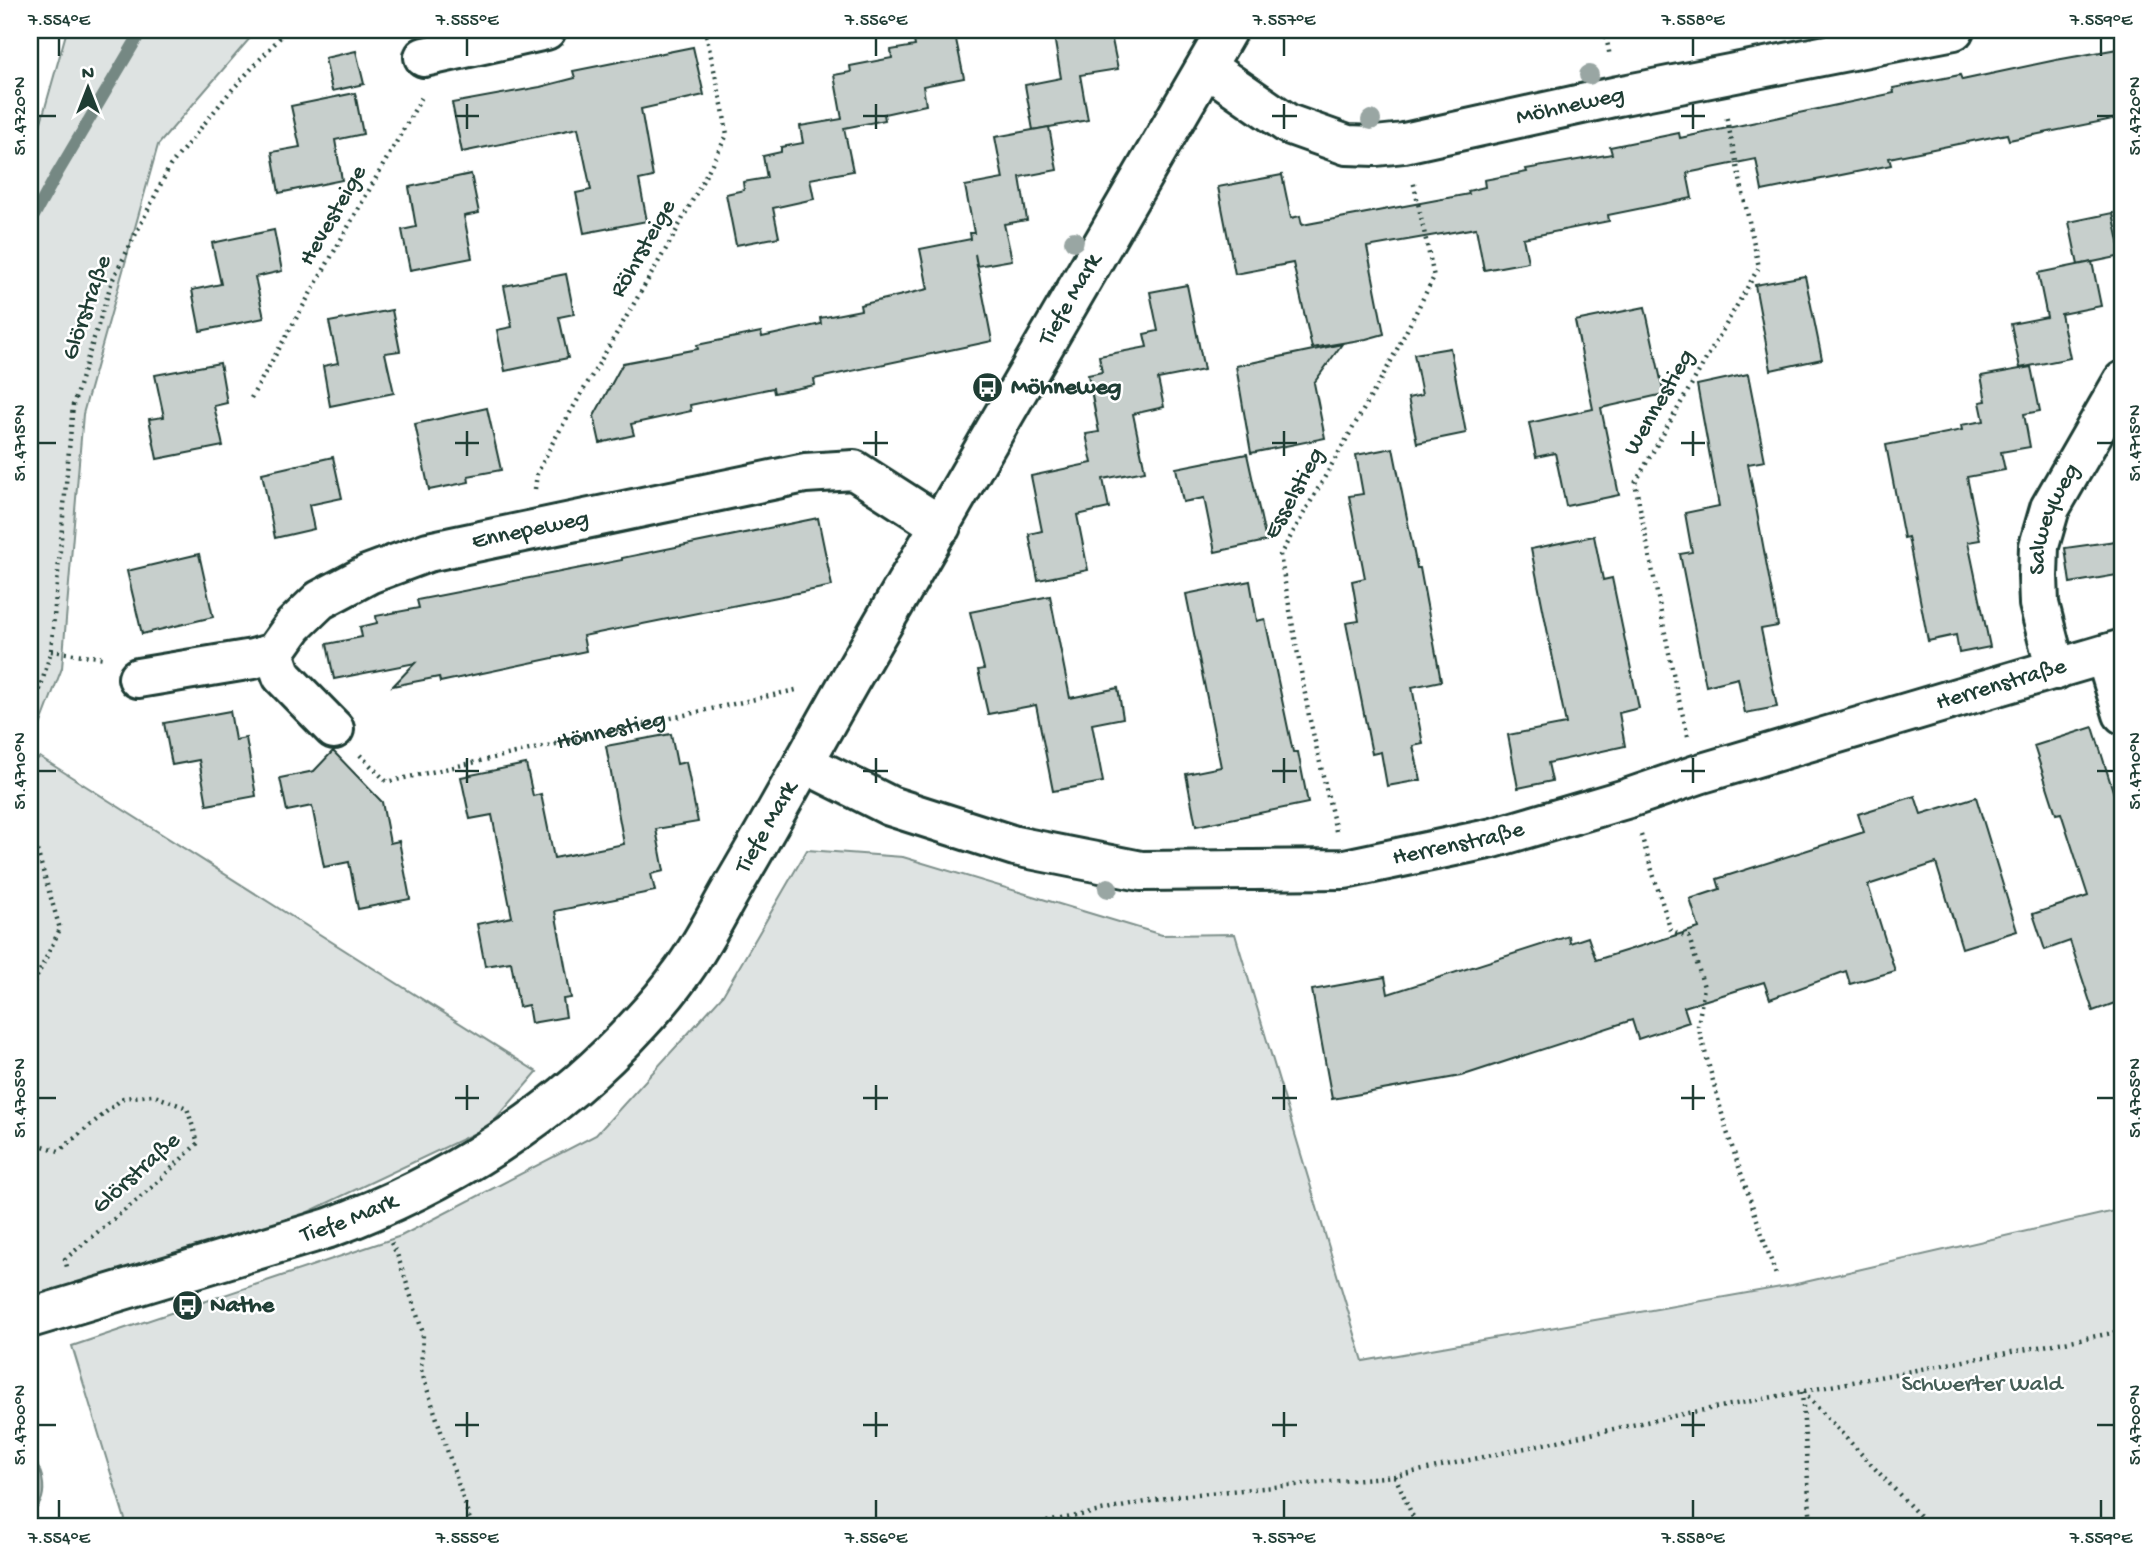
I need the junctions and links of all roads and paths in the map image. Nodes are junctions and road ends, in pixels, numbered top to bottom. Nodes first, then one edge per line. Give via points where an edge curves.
1 (288, 30) edge
2 (546, 30) edge
3 (705, 30) edge
4 (1227, 30) edge
5 (1605, 30) edge
6 (1954, 30) edge
7 (1607, 40) dead end
8 (436, 54) joint
9 (1206, 67) junction
10 (1726, 113) dead end
11 (1417, 197) dead end
12 (2123, 381) edge
13 (251, 398) dead end
14 (537, 474) dead end
15 (941, 526) junction
16 (51, 651) junction
17 (2114, 652) edge
18 (274, 653) junction
19 (2056, 670) junction
20 (138, 678) joint
21 (852, 678) junction
22 (2123, 714) edge
23 (1683, 720) dead end
24 (30, 724) edge
25 (334, 729) dead end
26 (804, 763) junction
27 (376, 771) dead end
28 (1629, 798) junction
29 (30, 831) edge
30 (1345, 869) junction
31 (30, 991) edge
32 (30, 1142) edge
33 (372, 1212) junction
34 (1777, 1278) dead end
35 (76, 1304) junction
36 (30, 1318) edge
37 (2123, 1331) edge
38 (1802, 1391) junction
39 (1395, 1476) junction
40 (472, 1526) edge
41 (1026, 1526) edge
42 (1417, 1526) edge
43 (1811, 1526) edge
44 (1929, 1526) edge

1 - 16 path, Glörstraße via 170,166 112,281 73,405
2 - 8 street
3 - 14 path, Röhrsteige via 727,135
4 - 9 street, Tiefe Mark
5 - 7 path
6 - 9 street, Möhneweg via 1376,146 1347,145 1287,124
8 - 13 path, Hevesteige
9 - 15 street, Tiefe Mark
10 - 23 path, Wennestieg via 1759,268 1635,483
11 - 30 path, Esselstieg via 1434,277 1280,555 1309,716
12 - 19 street, Salweyweg via 2050,508 2039,546 2039,604
15 - 18 street, Ennepeweg via 855,470 805,473 428,552 369,574 320,600 293,625
15 - 21 street, Tiefe Mark
16 - 20 path via 132,662
16 - 24 path, Glörstraße
17 - 19 street, Herrenstraße
17 - 22 street, Herrenstraße
18 - 20 street
18 - 25 street via 282,676
19 - 28 street, Herrenstraße
21 - 26 street, Tiefe Mark
21 - 27 path, Hönnestieg via 387,782
26 - 30 street, Herrenstraße via 890,806 1015,846 1141,871
26 - 33 street, Tiefe Mark via 681,974 640,1024 593,1069 497,1145
28 - 30 street, Herrenstraße via 1493,838
28 - 34 path via 1671,931 1689,937 1704,987 1698,1026 1727,1132
29 - 31 path via 60,929
32 - 35 path, Glörstraße via 59,1151 123,1098 152,1095 187,1108 198,1143 65,1259
33 - 35 street, Tiefe Mark
33 - 40 path via 397,1254 423,1333 421,1370
35 - 36 street, Tiefe Mark
37 - 38 path
38 - 39 path
38 - 43 path
38 - 44 path
39 - 41 path via 1176,1496
39 - 42 path

